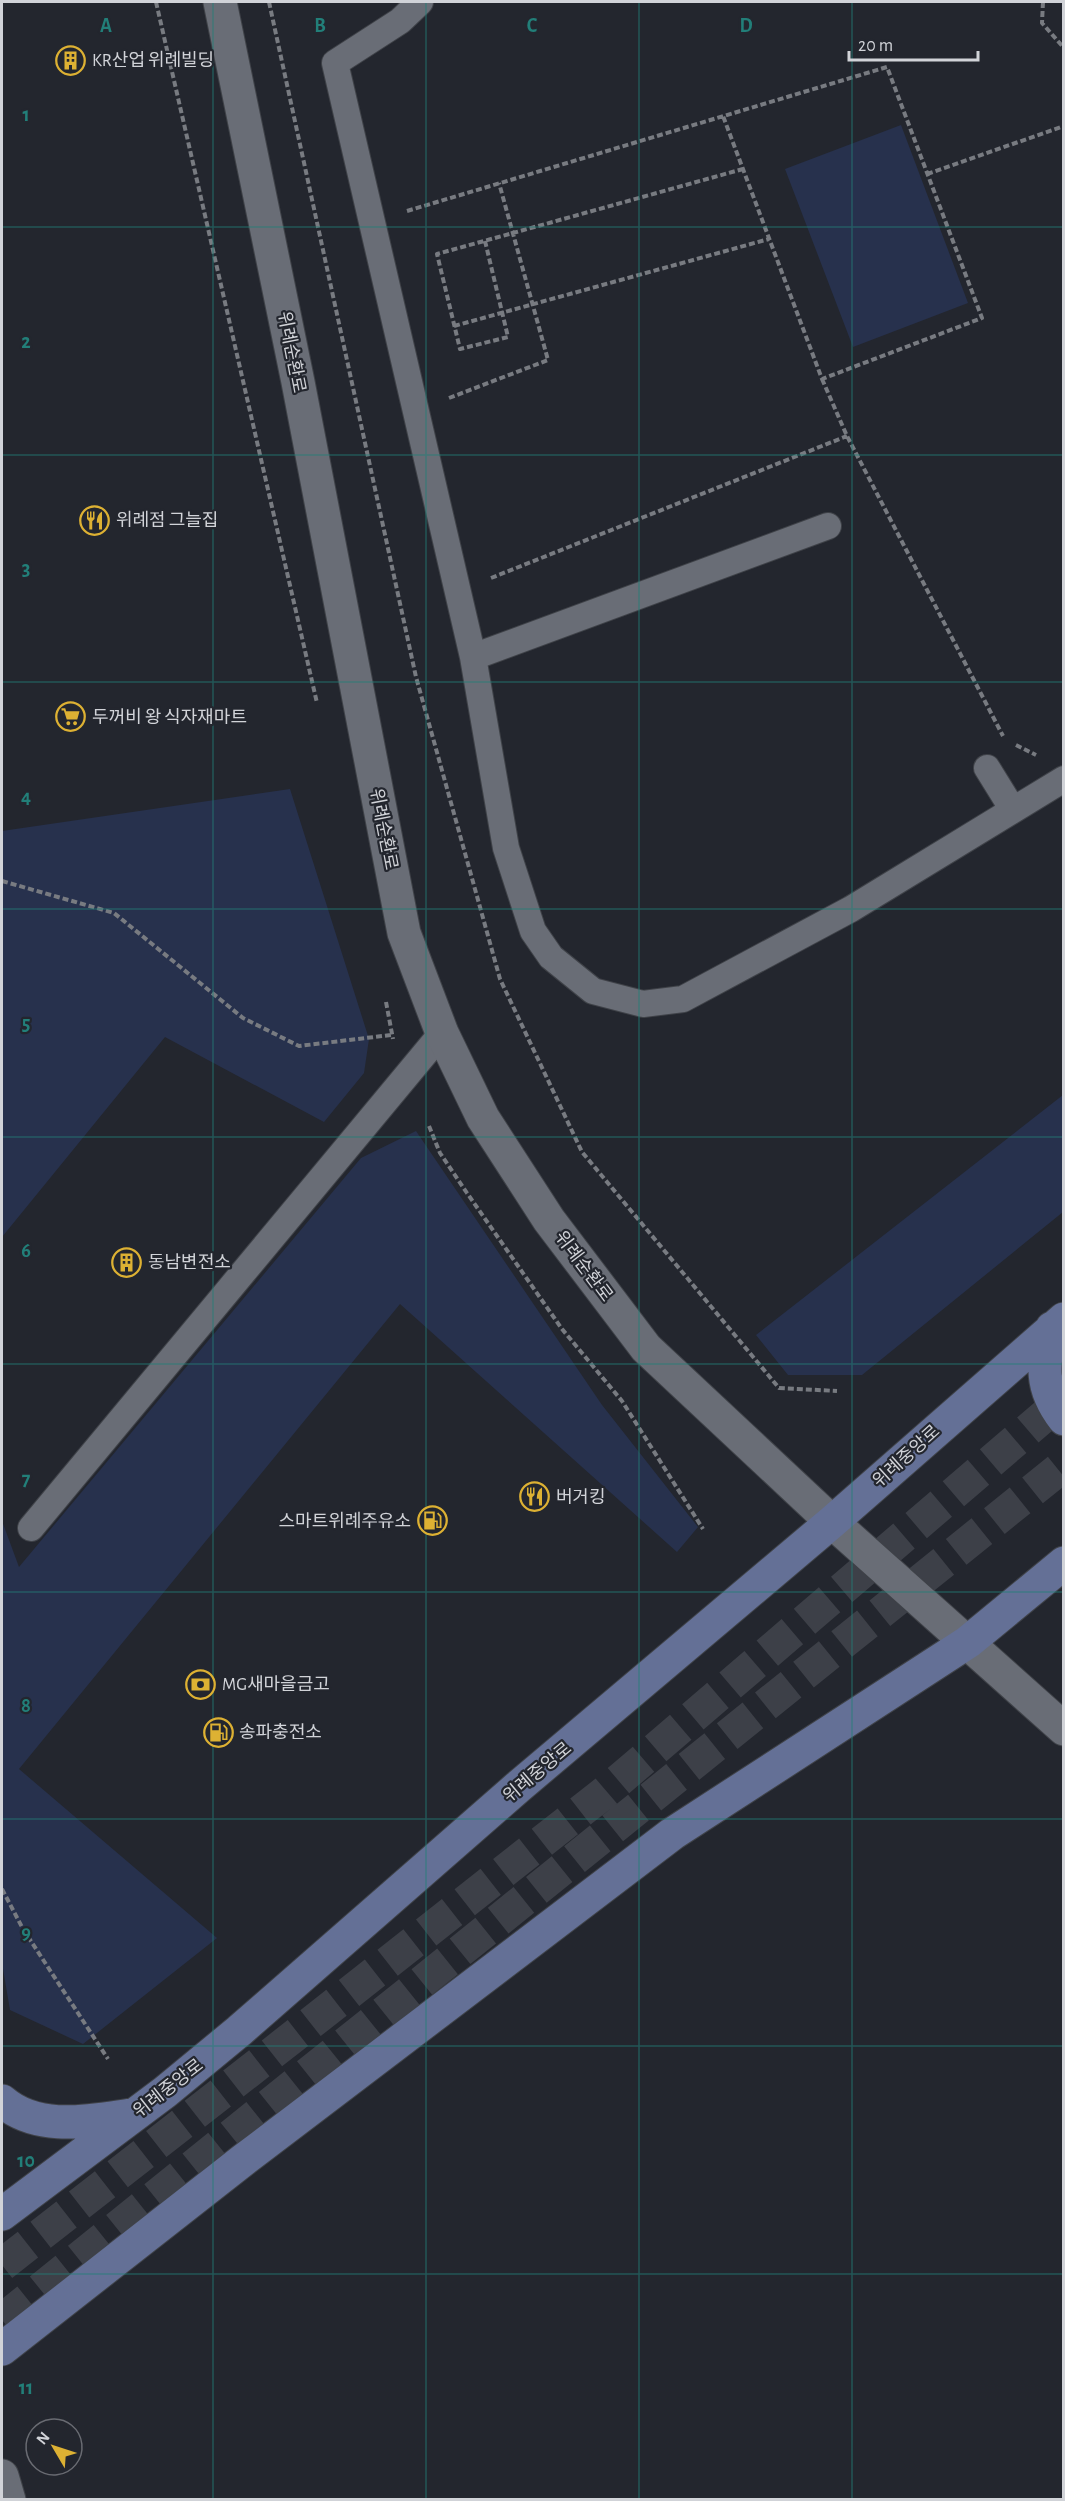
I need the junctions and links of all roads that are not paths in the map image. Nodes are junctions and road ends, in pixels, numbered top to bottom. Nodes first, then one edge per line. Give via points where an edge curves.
1 (220, 2) edge
2 (420, 2) edge
3 (828, 526) dead end
4 (473, 657) junction
5 (987, 768) dead end
6 (1064, 779) edge
7 (1013, 810) junction
8 (442, 1033) junction
9 (1058, 1324) edge
10 (1064, 1419) edge
11 (832, 1522) junction
12 (31, 1528) dead end
13 (1064, 1563) edge
14 (968, 1642) junction
15 (1064, 1729) edge
16 (2, 2102) edge
17 (133, 2115) junction
18 (2, 2214) edge
19 (2, 2349) edge
20 (2, 2476) edge
21 (9, 2499) edge

1 - 8 street, 위례순환로 via 404,933
2 - 4 lane via 400,21 334,63
3 - 4 lane
4 - 7 lane via 506,849 533,931 551,957 593,991 643,1004 684,999 850,909
5 - 7 lane
6 - 7 lane
8 - 11 street, 위례순환로 via 489,1127 549,1220 646,1348
8 - 12 lane
9 - 10 main road via 1045,1352 1044,1382
9 - 11 main road, 위례중앙로
11 - 14 street, 위례순환로
11 - 17 main road, 위례중앙로 via 518,1787 239,2031
13 - 14 main road
14 - 15 street, 위례순환로
14 - 19 main road via 672,1834
16 - 17 main road via 22,2115 43,2121
17 - 18 main road, 위례중앙로
20 - 21 street

